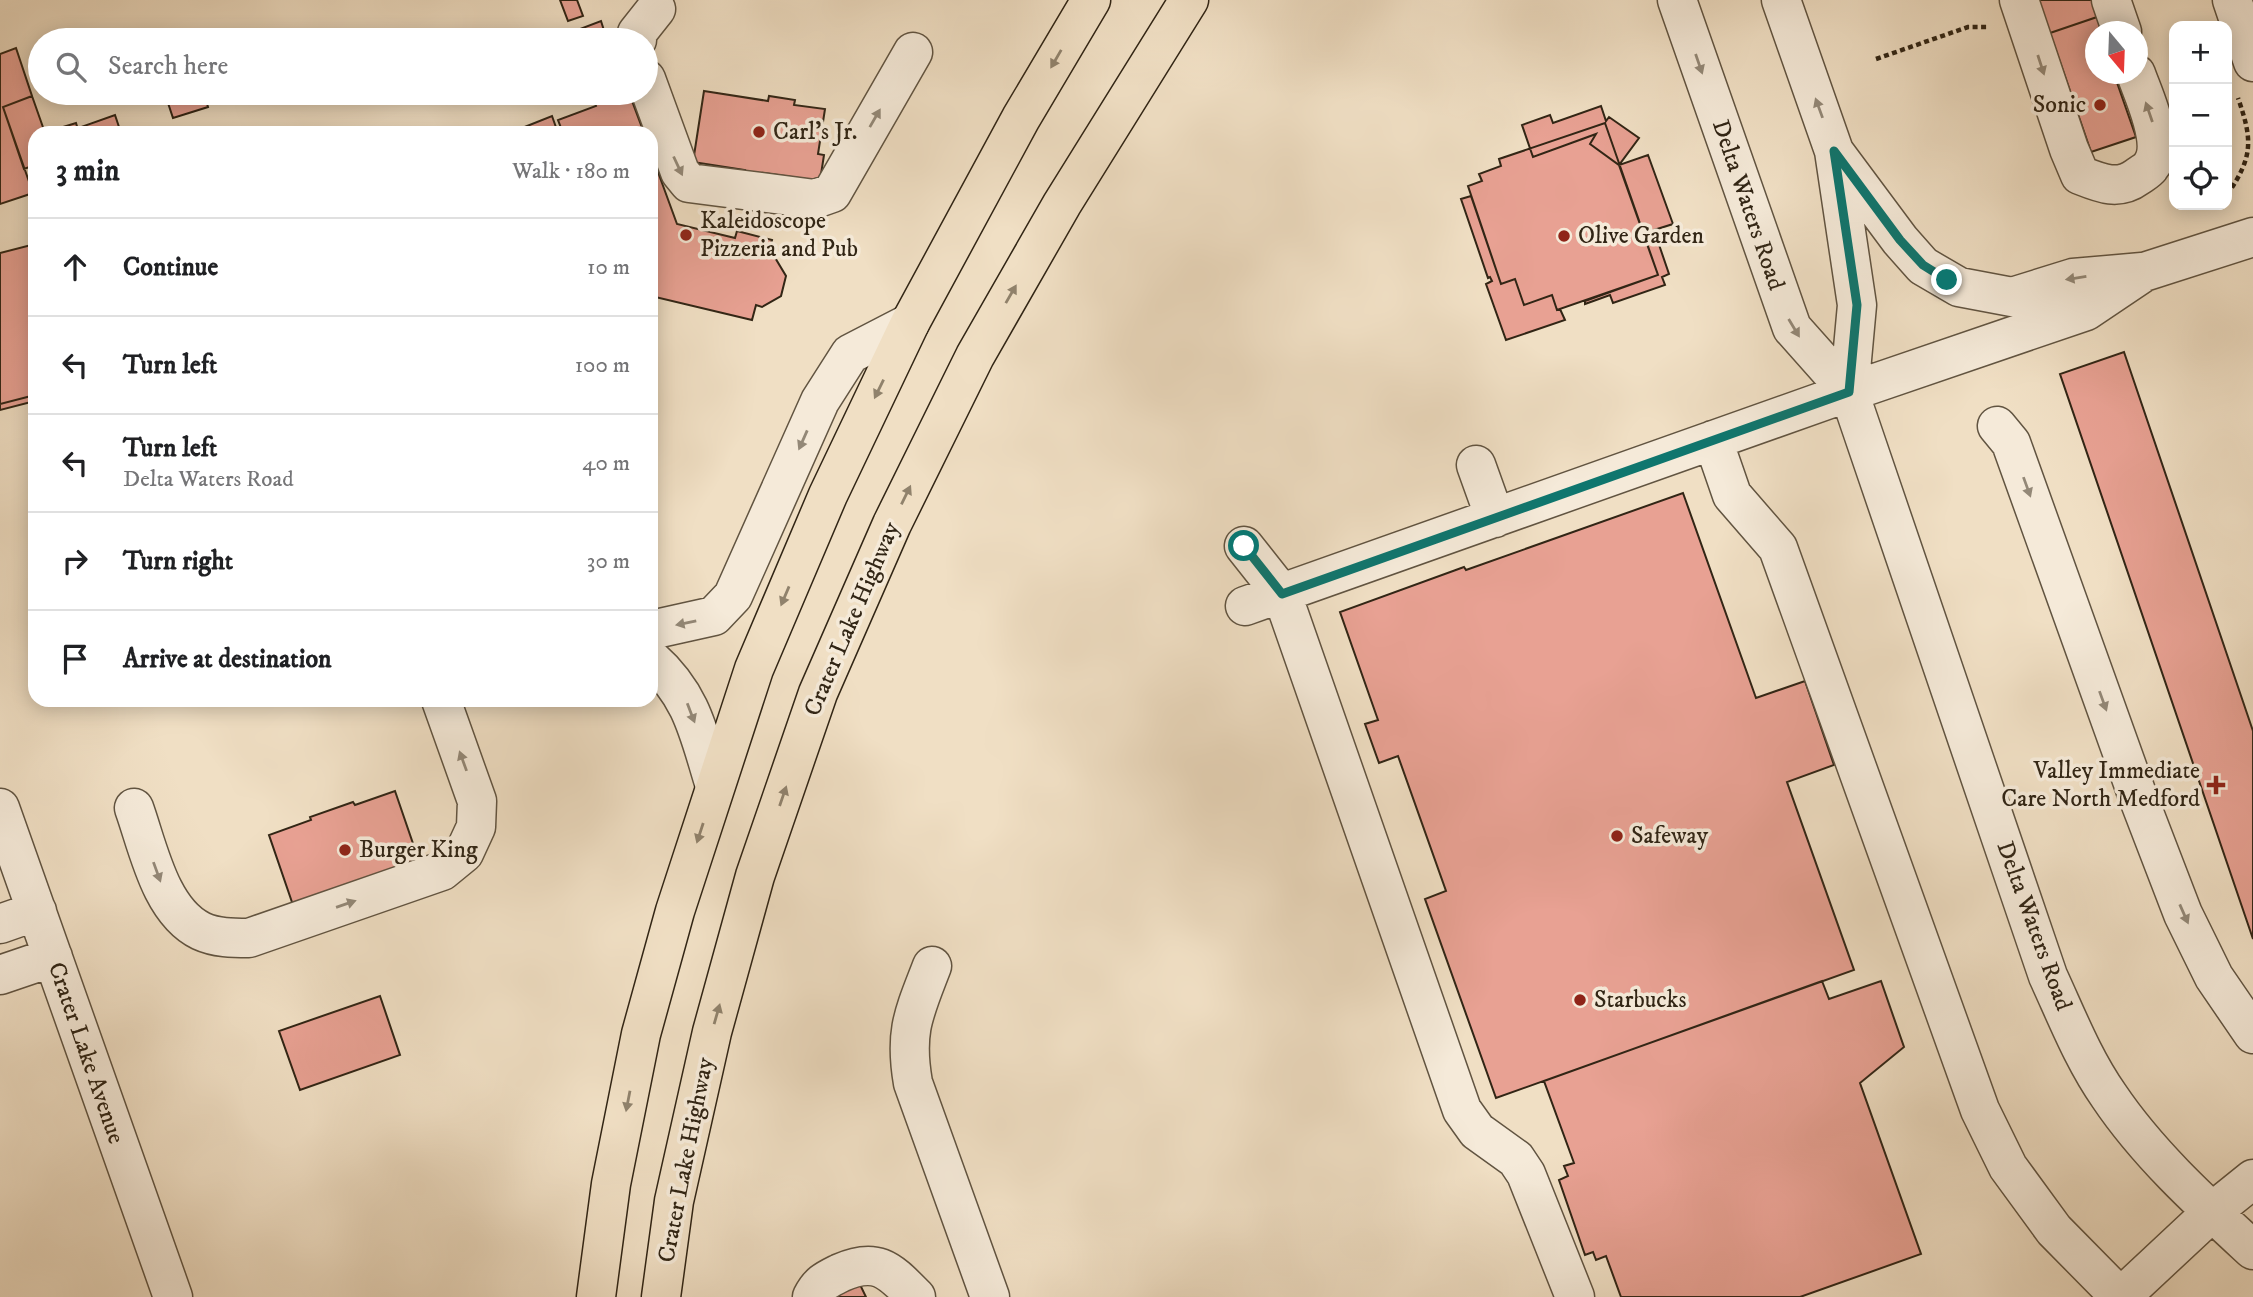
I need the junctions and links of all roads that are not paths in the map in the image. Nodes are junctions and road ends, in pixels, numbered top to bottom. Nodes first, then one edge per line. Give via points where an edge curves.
1 (1091, 0) edge
2 (1189, 0) edge
3 (1676, 0) edge
4 (1781, 0) edge
5 (2111, 0) edge
6 (2232, 0) edge
7 (2023, 10) edge
8 (2118, 21) edge
9 (913, 52) dead end
10 (2244, 76) edge
11 (2139, 84) edge
12 (656, 105) edge
13 (1834, 151) junction
14 (2253, 237) edge
15 (2144, 272) junction
16 (911, 323) junction
17 (1849, 392) junction
18 (1997, 426) dead end
19 (1713, 440) junction
20 (1476, 465) dead end
21 (1495, 518) junction
22 (1244, 546) dead end
23 (1282, 594) junction
24 (1245, 607) dead end
25 (658, 628) edge
26 (658, 665) edge
27 (443, 707) edge
28 (715, 786) junction
29 (0, 808) edge
30 (134, 808) dead end
31 (37, 911) junction
32 (0, 924) edge
33 (53, 957) junction
34 (932, 966) dead end
35 (0, 975) edge
36 (2253, 1034) edge
37 (2253, 1179) edge
38 (2212, 1212) junction
39 (2253, 1250) edge
40 (173, 1297) edge
41 (596, 1297) edge
42 (661, 1297) edge
43 (812, 1297) edge
44 (845, 1297) edge
45 (915, 1297) edge
46 (990, 1297) edge
47 (1575, 1297) edge
48 (2120, 1297) edge

1 -> 16 main road via 1021,118
42 -> 2 main road, Crater Lake Highway via 674,1201 712,1031 755,876 818,692 891,524 975,356 1062,204
3 -> 17 street, Delta Waters Road via 1792,328
13 -> 4 street, Delta Waters Road
5 - 8 street
6 - 10 street
7 -> 11 street via 2080,175 2104,185 2128,183 2150,167 2158,151
12 -> 9 street via 680,172 689,183 815,199 832,193
15 -> 13 street via 2073,278 2012,297 1959,287 1915,257
13 - 17 street, Delta Waters Road via 1857,305
14 - 15 street
15 - 17 street via 2086,311
16 -> 25 street via 850,355 820,401 733,596 714,616
16 -> 28 main road via 828,495 759,657
17 - 19 street
17 - 38 street, Delta Waters Road via 2048,976 2109,1096 2138,1134
18 -> 36 street via 2011,443 2183,914 2214,977
19 - 21 street
19 - 48 street via 1732,495 1778,548 1980,1110 2008,1167 2054,1230
20 - 21 street
21 - 23 street
22 - 23 street
23 - 24 street
23 - 47 street via 1462,1110 1477,1131 1516,1159 1526,1174
26 -> 28 street via 689,706
30 -> 27 street via 169,902 184,919 201,931 249,938 442,871 464,853 476,827 477,802
28 -> 41 main road via 674,911 641,1034 611,1184
29 - 31 street, Crater Lake Avenue
31 - 32 street
31 - 33 street, Crater Lake Avenue
33 - 35 street
33 - 40 street, Crater Lake Avenue
34 - 46 street via 910,1024 913,1083
37 - 38 street
38 - 39 street, Delta Waters Road
38 - 48 street
43 - 45 street via 818,1284 871,1264 889,1271
44 - 45 street via 888,1283

